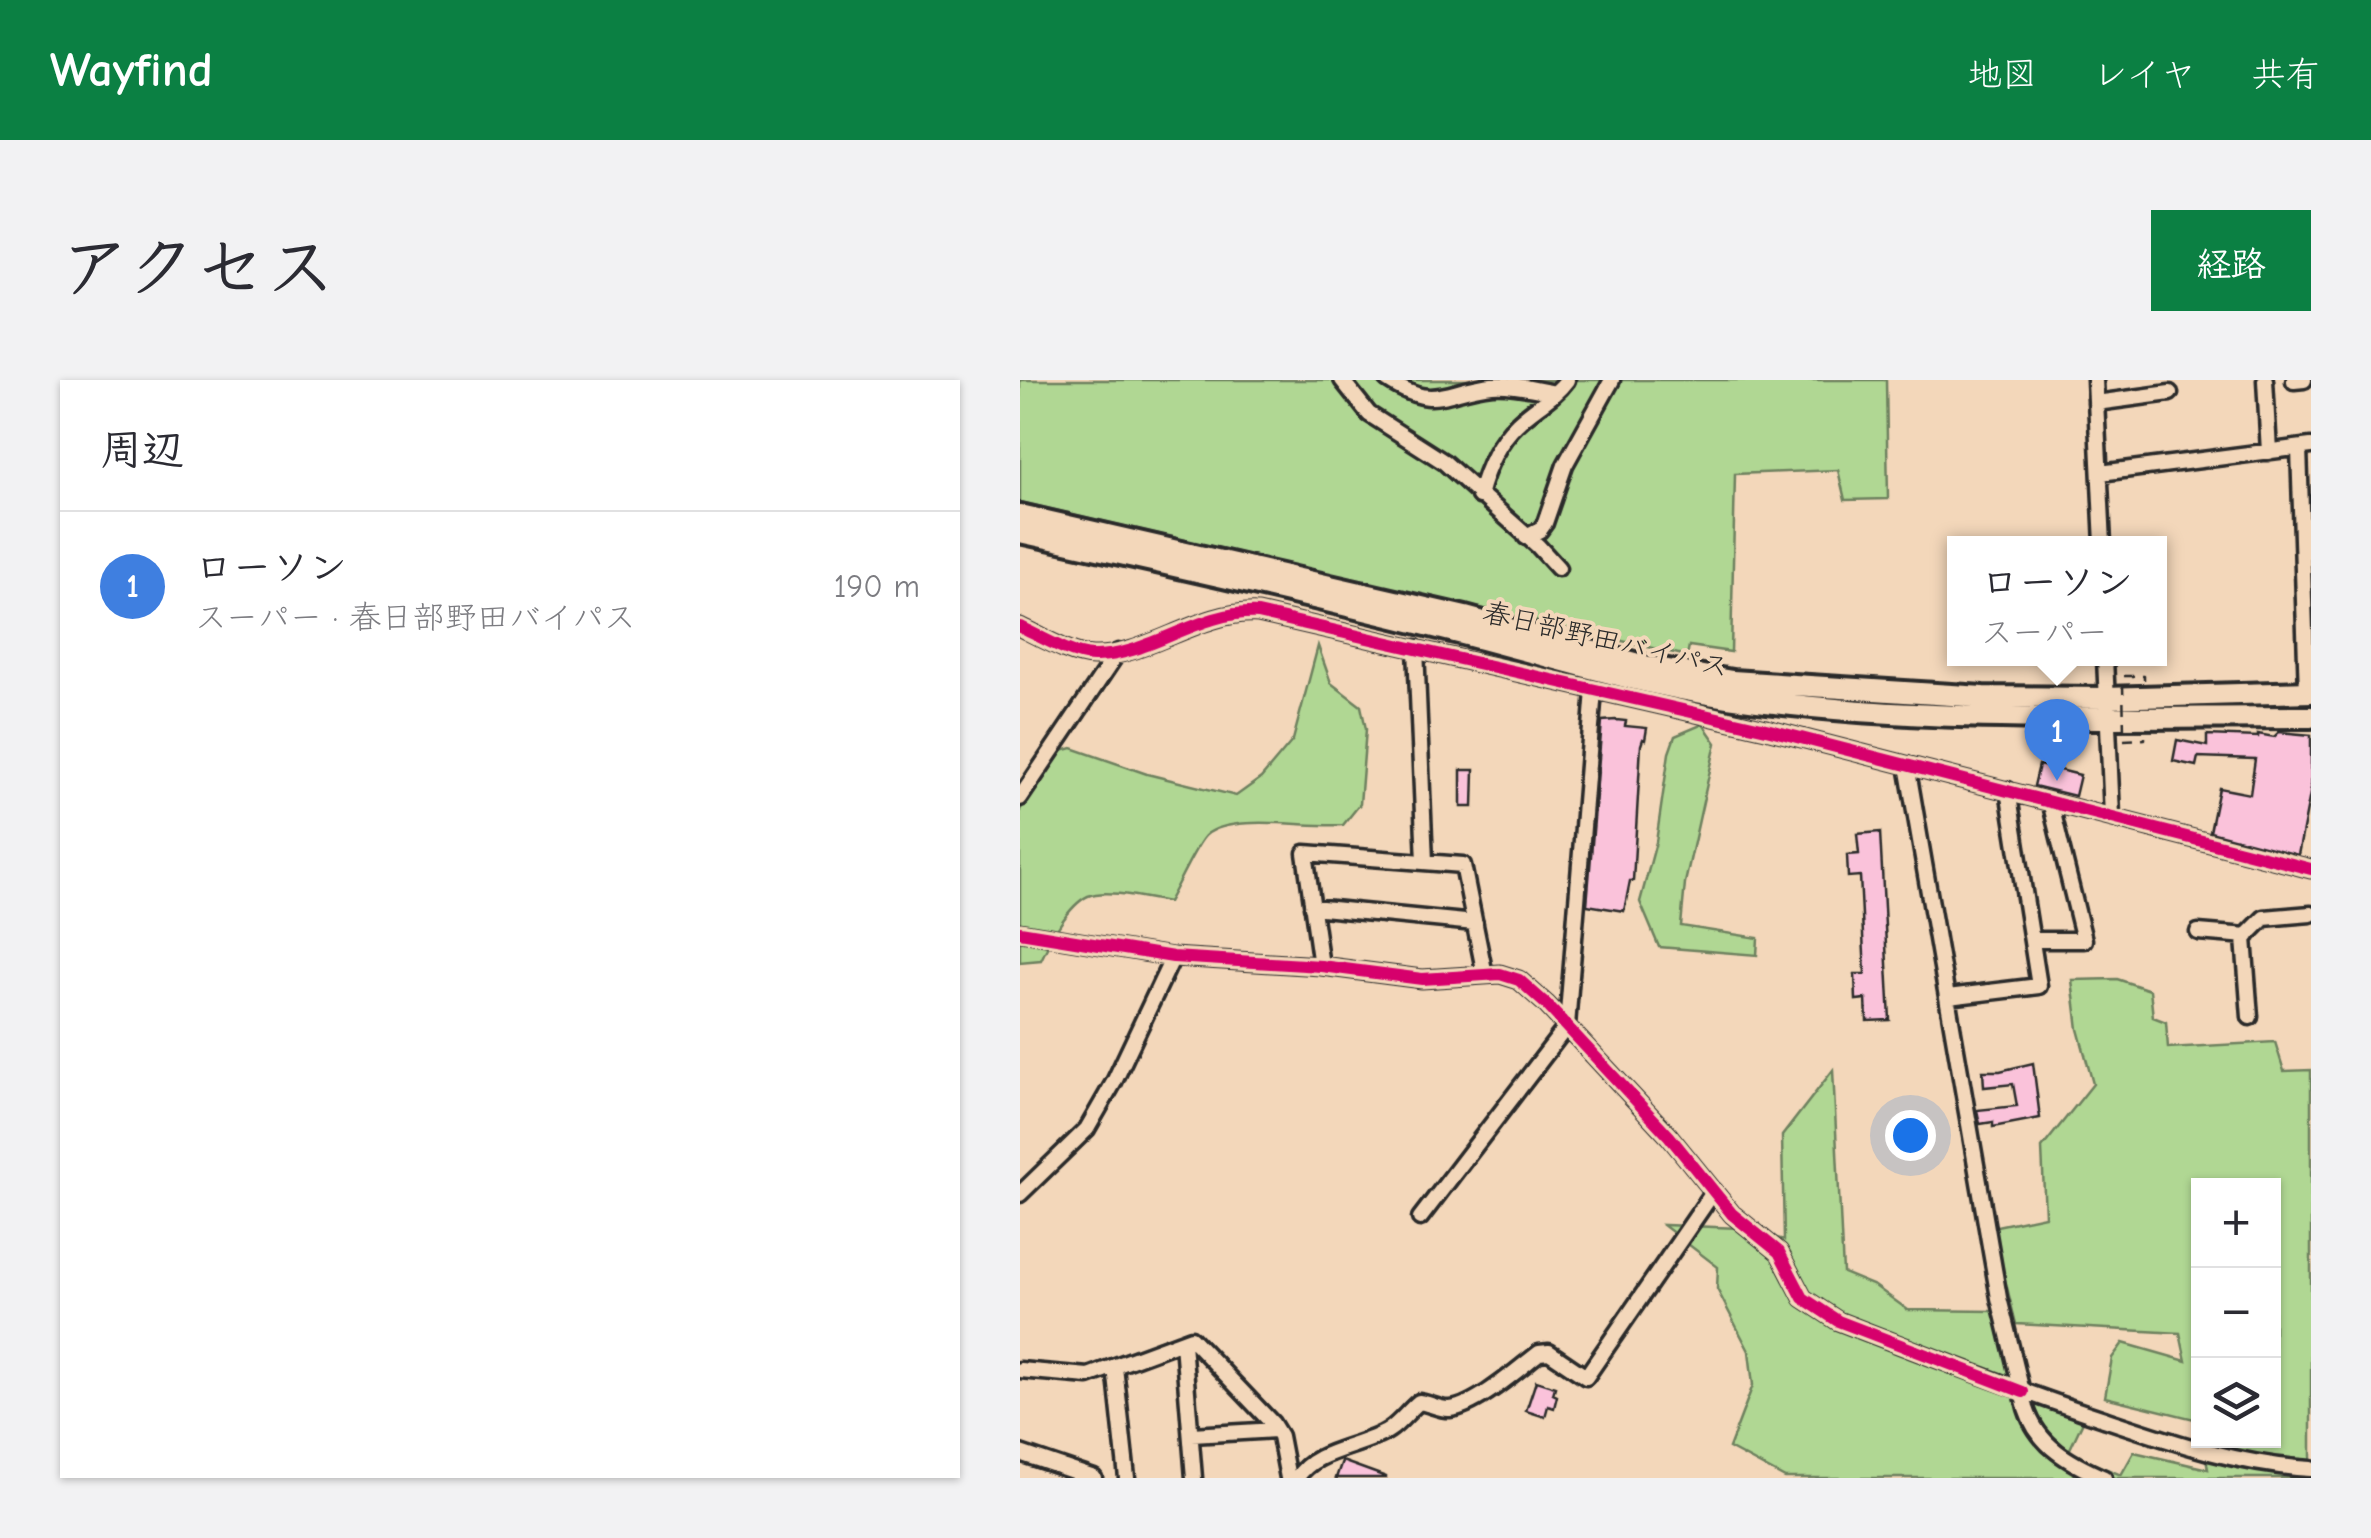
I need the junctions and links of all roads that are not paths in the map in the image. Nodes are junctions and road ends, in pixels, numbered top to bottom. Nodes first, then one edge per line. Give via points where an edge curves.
1 (1342, 380) edge
2 (1387, 380) edge
3 (1567, 380) edge
4 (1612, 380) edge
5 (2094, 380) edge
6 (2265, 380) edge
7 (2304, 380) edge
8 (2294, 381) edge
9 (1556, 393) junction
10 (2170, 393) dead end
11 (2096, 403) junction
12 (2305, 447) edge
13 (2269, 452) junction
14 (2100, 473) junction
15 (1479, 496) junction
16 (1020, 515) edge
17 (1020, 532) edge
18 (1526, 536) junction
19 (2103, 536) edge
20 (1558, 568) dead end
21 (1020, 627) edge
22 (1416, 648) junction
23 (1118, 652) junction
24 (2104, 666) edge
25 (1594, 690) junction
26 (2309, 692) edge
27 (2106, 708) junction
28 (2311, 717) edge
29 (1907, 765) junction
30 (2008, 790) junction
31 (1020, 798) edge
32 (2050, 800) junction
33 (2112, 816) junction
34 (1425, 862) junction
35 (2311, 869) edge
36 (1312, 907) junction
37 (2311, 914) edge
38 (1474, 924) junction
39 (1020, 932) edge
40 (2198, 932) dead end
41 (2247, 936) junction
42 (2032, 940) junction
43 (1174, 957) junction
44 (1321, 966) junction
45 (1485, 975) junction
46 (1948, 996) junction
47 (2250, 1017) dead end
48 (1567, 1026) junction
49 (1714, 1191) junction
50 (1020, 1194) edge
51 (1420, 1218) dead end
52 (1182, 1343) junction
53 (1114, 1367) junction
54 (1020, 1370) edge
55 (2023, 1392) junction
56 (1276, 1430) junction
57 (1192, 1435) junction
58 (1020, 1453) edge
59 (2311, 1469) edge
60 (1094, 1478) edge
61 (1127, 1478) edge
62 (1194, 1478) edge
63 (1288, 1478) edge
64 (1297, 1478) edge
65 (2104, 1478) edge

1 - 15 street via 1369,414 1444,462
2 - 9 street via 1405,392 1442,399 1495,385
3 - 9 street
4 - 18 street via 1565,465 1545,523
5 - 11 street
6 - 13 street
7 - 8 street
9 - 15 street via 1496,451
10 - 11 street
11 - 14 street
12 - 13 street
12 - 26 street
13 - 14 street
14 - 19 street
15 - 18 street
16 - 27 highway, 春日部野田バイパス via 1663,669
17 - 27 highway, 春日部野田バイパス via 1670,688 1883,715
18 - 20 street
21 - 23 street via 1083,654
22 - 23 street via 1240,612
22 - 25 street
22 - 34 street
23 - 31 street
24 - 27 street
25 - 29 street
25 - 48 street
26 - 27 highway, 春日部野田バイパス
27 - 28 highway, 春日部野田バイパス
27 - 33 street
29 - 30 street
29 - 46 street
30 - 32 street
30 - 42 street
32 - 33 street
32 - 42 street via 2084,940
33 - 35 street
34 - 36 street via 1304,853
34 - 38 street via 1463,865
36 - 38 street
36 - 44 street
37 - 41 street via 2264,918
38 - 45 street
39 - 43 street
40 - 41 street
41 - 47 street
42 - 46 street via 2039,986
43 - 44 street
43 - 50 street via 1087,1128
44 - 45 street via 1422,978
45 - 48 street via 1519,980
46 - 55 street via 1999,1298
48 - 49 street
48 - 51 street
49 - 55 street via 1780,1252 1814,1308
49 - 64 street via 1586,1377 1540,1352 1460,1406 1445,1410 1419,1402 1393,1428 1313,1462
52 - 53 street
52 - 56 street via 1191,1338
52 - 57 street
53 - 54 street via 1088,1376
53 - 61 street
55 - 59 street via 2218,1456
55 - 65 street via 2031,1425 2050,1448
56 - 57 street
56 - 63 street
57 - 62 street
58 - 60 street

